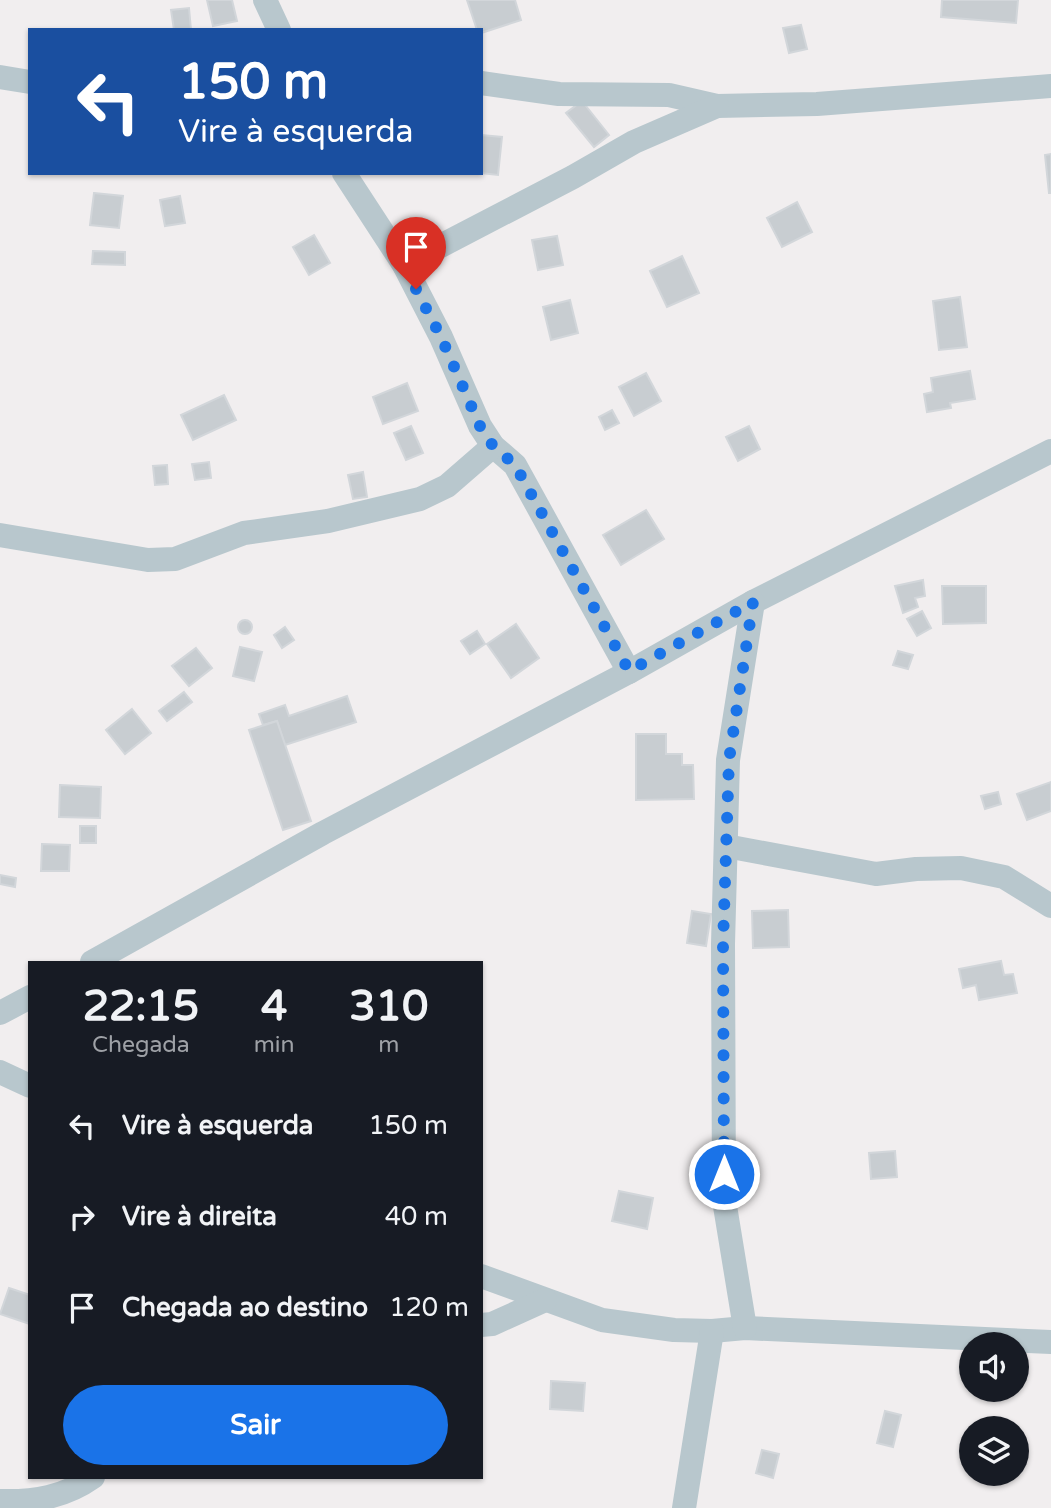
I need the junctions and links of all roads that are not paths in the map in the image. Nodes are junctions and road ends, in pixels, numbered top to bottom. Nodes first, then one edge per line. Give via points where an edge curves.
1 (265, 0) edge
2 (278, 28) edge
3 (0, 76) edge
4 (28, 82) edge
5 (483, 83) edge
6 (1051, 86) edge
7 (717, 106) junction
8 (345, 175) edge
9 (404, 265) junction
10 (493, 446) junction
11 (1051, 451) edge
12 (0, 535) edge
13 (753, 602) junction
14 (629, 671) junction
15 (726, 846) junction
16 (1051, 906) edge
17 (94, 961) edge
18 (28, 998) edge
19 (0, 1013) edge
20 (0, 1072) edge
21 (28, 1085) edge
22 (483, 1277) edge
23 (545, 1300) junction
24 (483, 1325) edge
25 (745, 1328) junction
26 (712, 1331) junction
27 (1051, 1342) edge
28 (90, 1479) edge
29 (0, 1501) edge
30 (29, 1505) edge
31 (684, 1508) edge

1 - 2 street
3 - 4 street
5 - 7 street via 559,94 669,95
6 - 7 street via 817,104
7 - 9 street via 634,142
8 - 9 street
9 - 10 street
10 - 12 street via 447,486 420,499 328,521 244,533 175,559 148,560
10 - 14 street via 515,465
11 - 13 street
13 - 14 street
13 - 15 street via 729,760
14 - 17 street via 323,832
15 - 16 street via 876,874 961,868 1004,877
15 - 25 street via 724,1200
18 - 19 street
20 - 21 street
22 - 23 street
23 - 24 street
23 - 26 street via 602,1320
25 - 26 street
25 - 27 street
26 - 31 street
28 - 30 street
29 - 30 street

